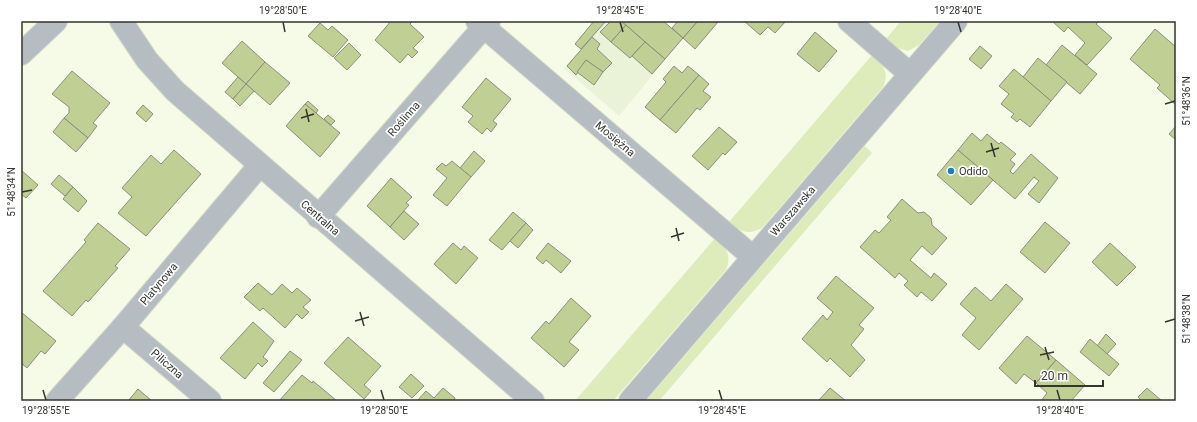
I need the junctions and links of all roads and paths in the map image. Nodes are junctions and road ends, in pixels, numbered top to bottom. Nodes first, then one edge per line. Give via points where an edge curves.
1 (56, 21) edge
2 (121, 21) edge
3 (849, 21) edge
4 (956, 21) edge
5 (483, 23) edge
6 (21, 54) edge
7 (910, 74) junction
8 (259, 166) junction
9 (318, 217) junction
10 (753, 257) junction
11 (123, 327) junction
12 (58, 401) edge
13 (210, 401) edge
14 (533, 401) edge
15 (630, 401) edge

1 - 6 street
2 - 8 street, Centralna via 148,60 175,91
3 - 7 street
4 - 7 street, Warszawska
5 - 9 street, Roślinna
5 - 10 street, Mosiężna
7 - 10 street, Warszawska
8 - 9 street, Centralna
8 - 11 street, Platynowa
9 - 14 street, Centralna
10 - 15 street, Warszawska
11 - 12 street, Platynowa
11 - 13 street, Piliczna

